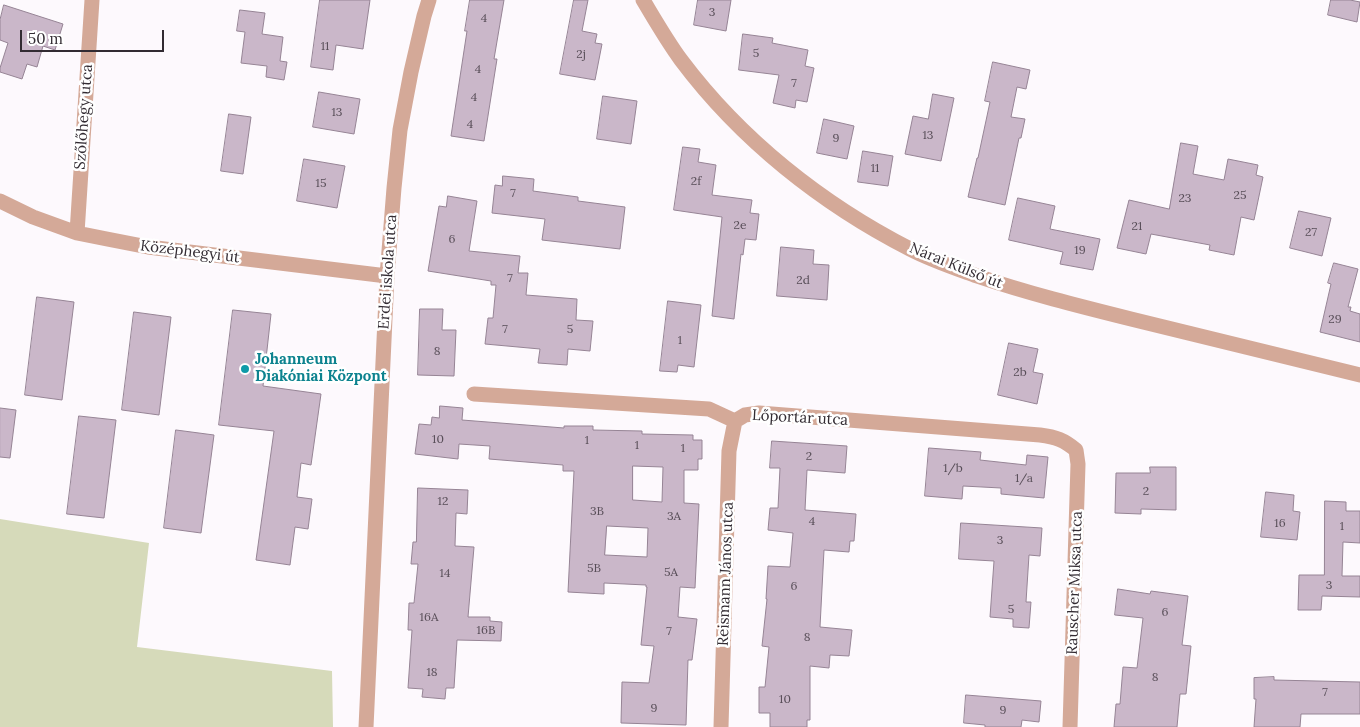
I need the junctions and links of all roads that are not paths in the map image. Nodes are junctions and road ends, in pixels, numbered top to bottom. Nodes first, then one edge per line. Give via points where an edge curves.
1 (92, 0) edge
2 (429, 0) edge
3 (643, 0) edge
4 (0, 202) edge
5 (77, 233) junction
6 (387, 276) junction
7 (1360, 375) edge
8 (474, 394) dead end
9 (735, 421) junction
10 (1068, 443) joint
11 (366, 727) edge
12 (721, 727) edge
13 (1070, 727) edge

1 - 5 street, Szőlőhegy utca
2 - 6 street, Erdei iskola utca via 400,130
3 - 7 street, Nárai Külső út via 681,60 745,132 819,194 912,250 1053,300
4 - 5 street, Középhegyi út
5 - 6 street, Középhegyi út via 148,247
6 - 11 street, Erdei iskola utca
8 - 9 street, Lőportár utca via 709,409
9 - 10 street, Lőportár utca via 745,415 759,413 1040,435
9 - 12 street, Reismann János utca via 729,451
10 - 13 street, Rauscher Miksa utca via 1076,450 1078,464

